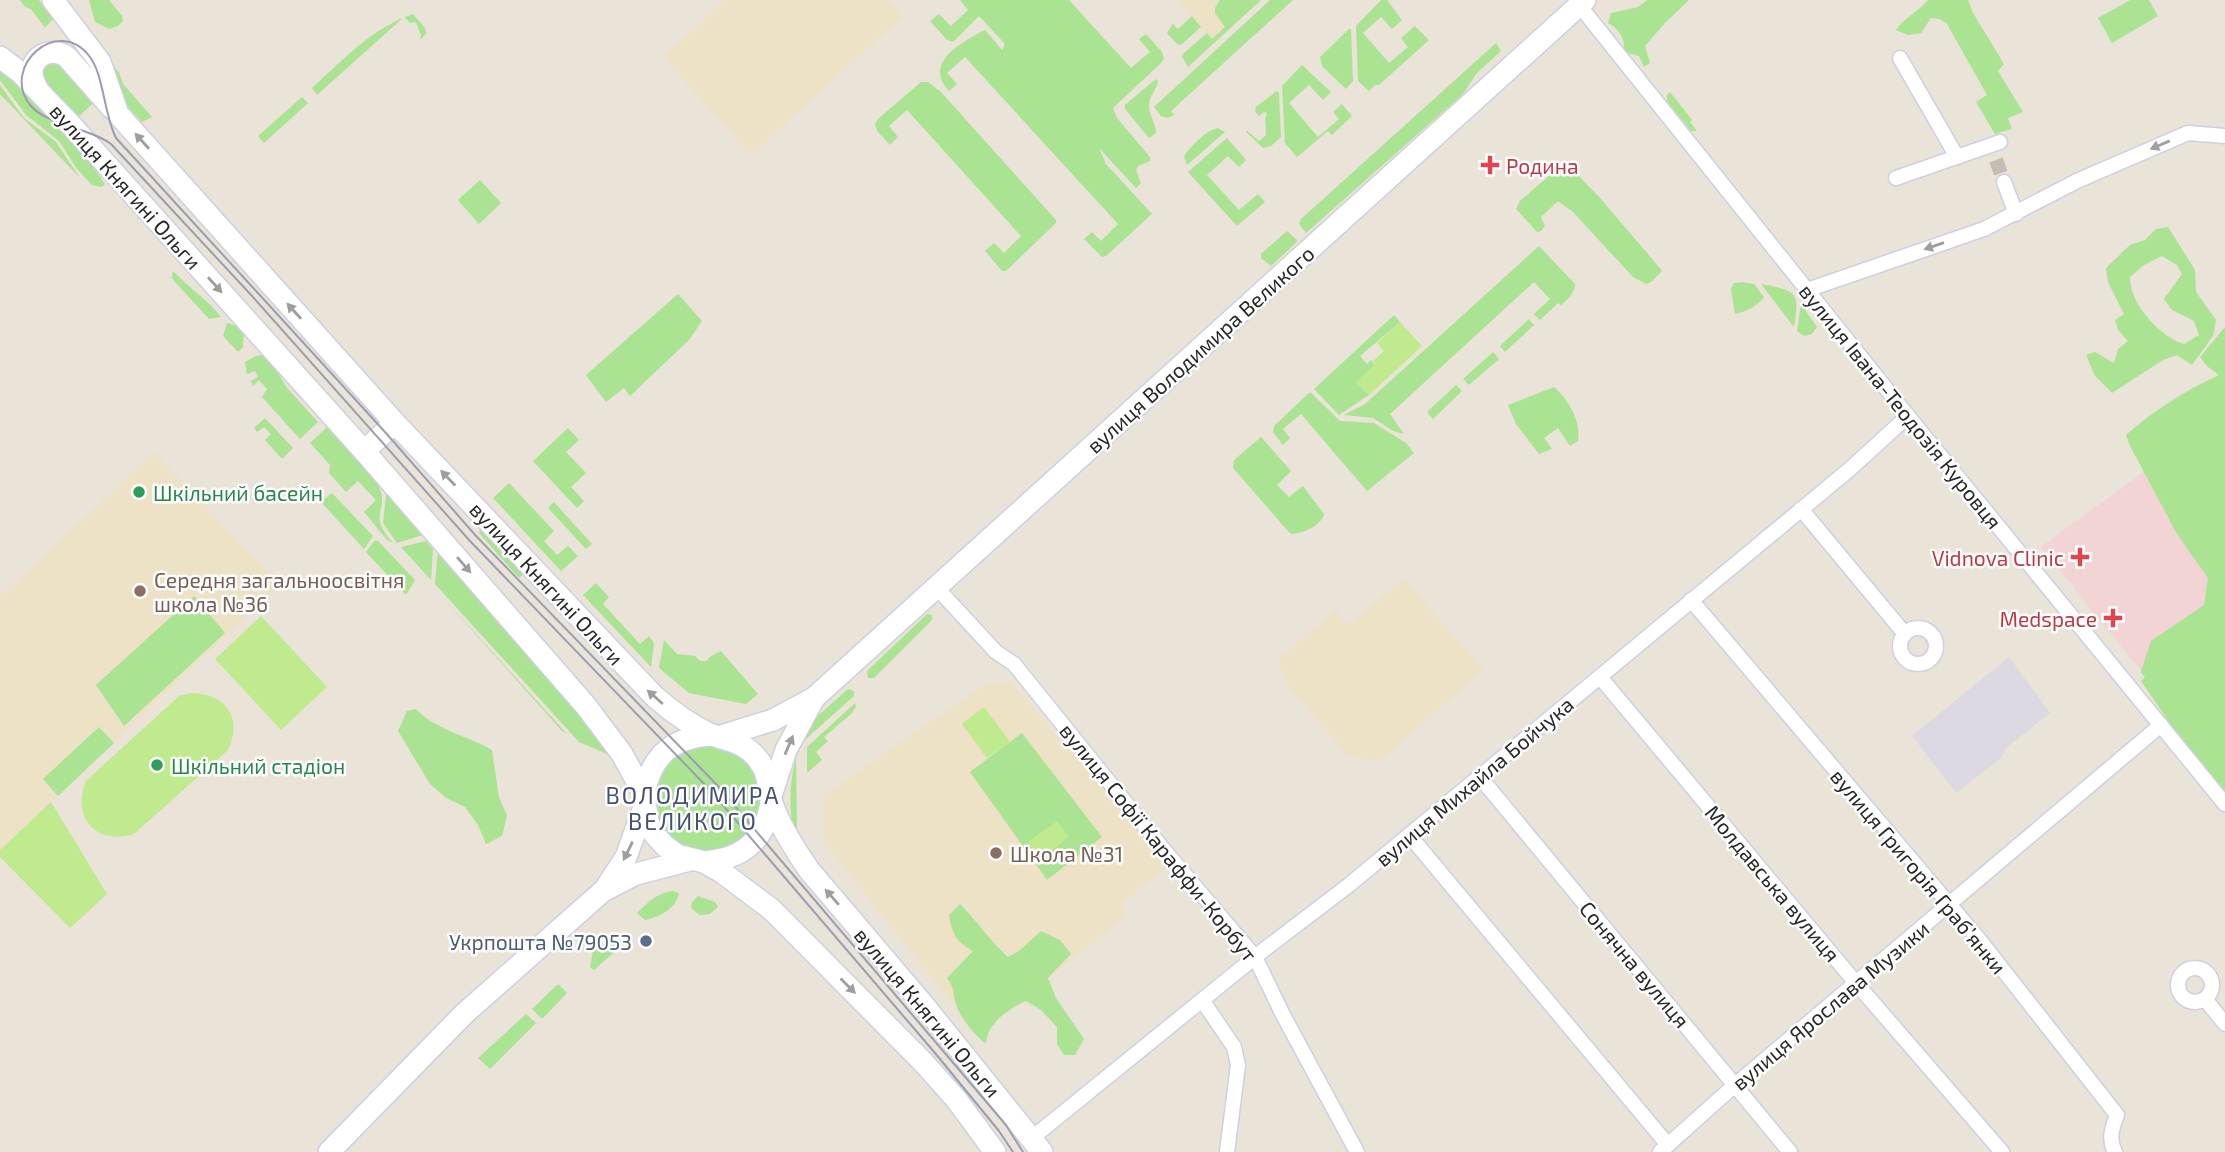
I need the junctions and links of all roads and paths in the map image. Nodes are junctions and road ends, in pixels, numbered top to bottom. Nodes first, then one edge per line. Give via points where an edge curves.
1 (53, 0) edge
2 (1582, 3) edge
3 (0, 57) edge
4 (1900, 58) dead end
5 (38, 90) junction
6 (118, 114) junction
7 (2225, 136) edge
8 (1957, 157) junction
9 (1996, 160) tunnel mouth
10 (1896, 178) dead end
11 (2004, 182) tunnel mouth
12 (2016, 214) junction
13 (1807, 290) junction
14 (1908, 415) junction
15 (396, 423) junction
16 (364, 452) junction
17 (1801, 509) junction
18 (936, 587) junction
19 (1691, 600) junction
20 (1905, 634) dead end
21 (1600, 677) junction
22 (814, 698) junction
23 (2161, 725) junction
24 (716, 735) junction
25 (1479, 776) junction
26 (771, 799) junction
27 (644, 801) junction
28 (2225, 804) edge
29 (1409, 835) junction
30 (697, 861) junction
31 (603, 891) junction
32 (1948, 905) junction
33 (1255, 957) junction
34 (1856, 983) junction
35 (2205, 999) dead end
36 (1202, 1000) junction
37 (2225, 1024) edge
38 (1735, 1085) junction
39 (1037, 1145) edge
40 (1664, 1149) edge
41 (329, 1152) edge
42 (995, 1152) edge
43 (1227, 1152) edge
44 (1357, 1152) edge
45 (1790, 1152) edge
46 (2002, 1152) edge
47 (2115, 1152) edge

1 - 6 main road, вулиця Княгині Ольги via 95,53
2 - 13 street, вулиця Івана-Теодозія Куровця
2 - 18 main road, вулиця Володимира Великого
3 - 5 main road, вулиця Княгині Ольги
4 - 8 street
5 - 6 main road via 32,78 34,64 43,55 58,52
5 -> 16 main road, вулиця Княгині Ольги
15 -> 6 main road, вулиця Княгині Ольги
7 -> 12 street via 2188,133 2079,180
8 - 9 street via 1995,143
8 - 10 street
11 - 12 street
12 -> 13 street
13 - 14 street, вулиця Івана-Теодозія Куровця
14 - 17 street, вулиця Михайла Бойчука
14 - 23 street, вулиця Івана-Теодозія Куровця
15 - 16 main road
24 -> 15 main road, вулиця Княгині Ольги via 655,697
16 -> 27 main road, вулиця Княгині Ольги via 606,730
17 - 19 street, вулиця Михайла Бойчука
17 - 20 street
18 - 22 main road, вулиця Володимира Великого
18 - 33 street, вулиця Софії Караффи-Корбут via 996,652 1014,664
19 - 21 street, вулиця Михайла Бойчука
19 - 32 street, вулиця Григорія Грабʼянки
21 - 25 street, вулиця Михайла Бойчука
21 - 34 street, Молдавська вулиця
22 - 24 main road, вулиця Володимира Великого via 773,720
26 -> 22 main road, вулиця Володимира Великого via 786,750
23 - 28 street, вулиця Івана-Теодозія Куровця
23 - 32 street, вулиця Ярослава Музики
24 - 26 main road, вулиця Княгині Ольги via 734,740 756,757 767,775
24 - 27 main road, вулиця Володимира Великого via 679,741 665,751 651,771
25 - 29 street, вулиця Михайла Бойчука
25 - 38 street, Сонячна вулиця
26 - 30 main road, вулиця Володимира Великого via 765,826 749,846 720,861
39 -> 26 main road, вулиця Княгині Ольги via 809,870 793,848
27 - 30 main road, вулиця Княгині Ольги via 655,835 671,850
27 -> 31 main road, вулиця Володимира Великого via 626,857
29 - 33 street, вулиця Михайла Бойчука
29 - 40 street
30 - 31 main road, вулиця Володимира Великого via 636,874
30 -> 42 main road, вулиця Княгині Ольги via 747,888 771,909 923,1062
31 - 41 main road, вулиця Володимира Великого via 465,1013
32 - 34 street, вулиця Ярослава Музики
32 - 47 street, вулиця Григорія Грабʼянки via 2117,1115 2111,1130
33 - 36 street, вулиця Михайла Бойчука
33 - 44 street, вулиця Софії Караффи-Корбут
34 - 38 street, вулиця Ярослава Музики
34 - 46 street, Молдавська вулиця
35 - 37 street
36 - 39 street, вулиця Михайла Бойчука
36 - 43 street via 1234,1047 1238,1065
38 - 40 street, вулиця Ярослава Музики
38 - 45 street, Сонячна вулиця

